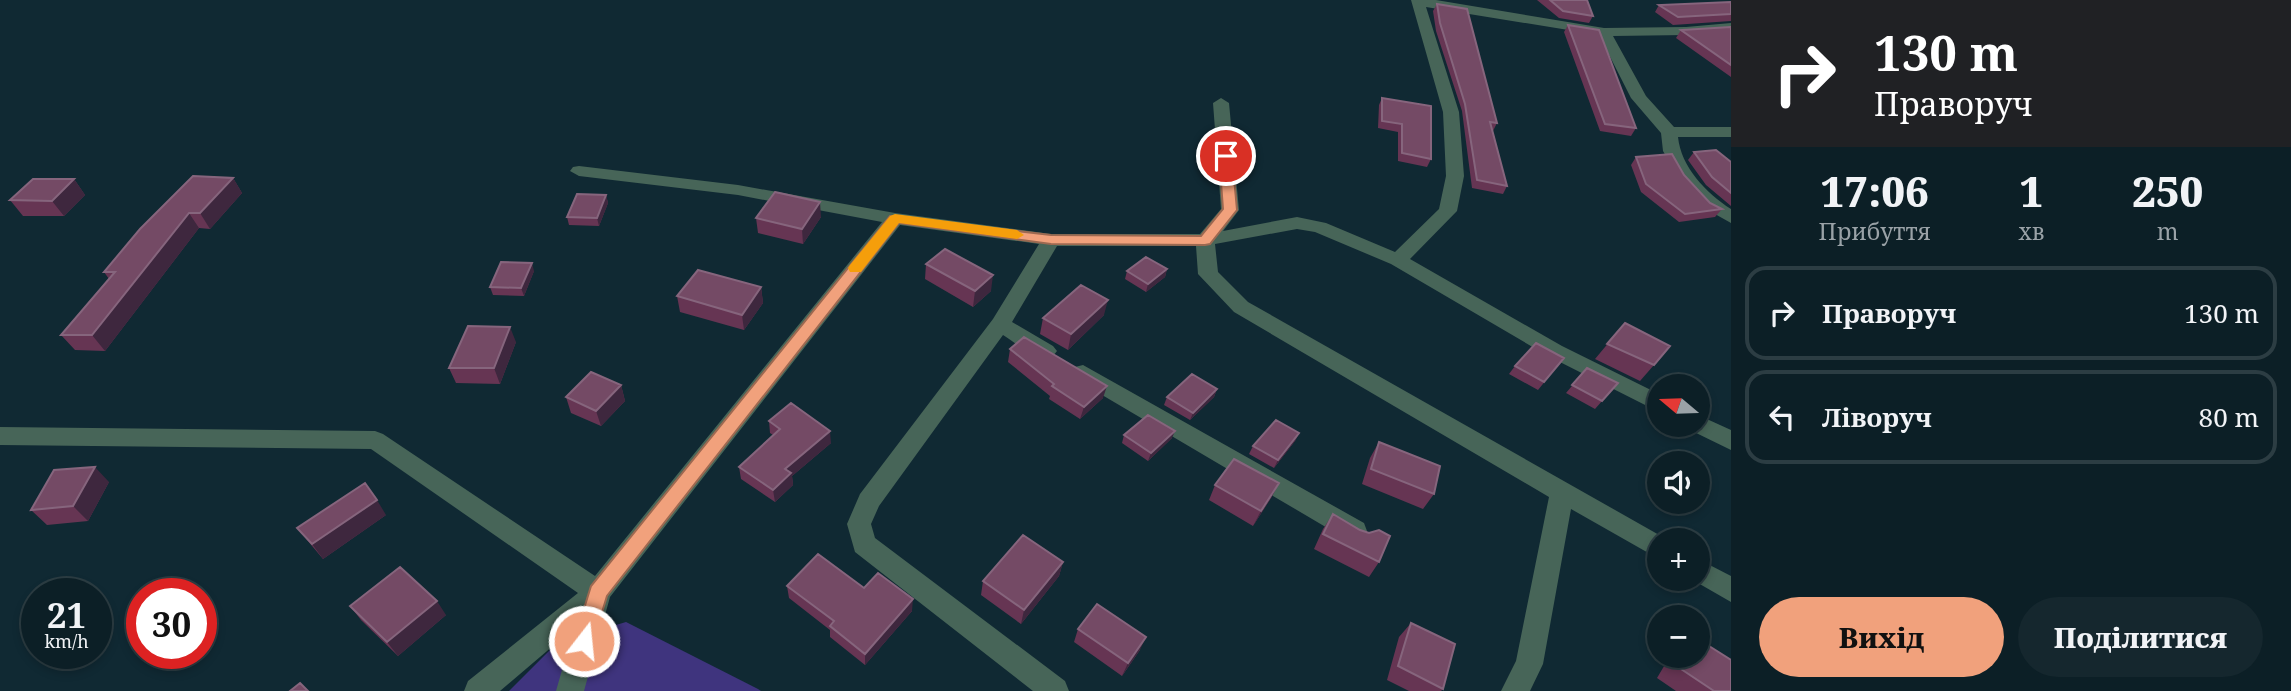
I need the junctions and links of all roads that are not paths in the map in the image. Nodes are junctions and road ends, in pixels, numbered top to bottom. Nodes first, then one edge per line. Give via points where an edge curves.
1 (1487, 6) edge
2 (1731, 27) edge
3 (1604, 32) junction
4 (1221, 103) dead end
5 (1669, 132) junction
6 (1731, 132) edge
7 (579, 171) dead end
8 (1731, 218) edge
9 (895, 219) junction
10 (1051, 240) junction
11 (1205, 240) junction
12 (1398, 260) junction
13 (1000, 324) junction
14 (1647, 398) edge
15 (1710, 430) edge
16 (0, 436) edge
17 (1731, 441) edge
18 (1562, 493) junction
19 (1360, 534) edge
20 (1647, 541) edge
21 (1710, 577) edge
22 (1731, 590) edge
23 (598, 592) junction
24 (478, 691) edge
25 (570, 691) edge
26 (1055, 691) edge
27 (1515, 691) edge

1 - 3 street
1 - 12 street via 1417,1 1451,112 1455,176 1448,211
2 - 3 street
3 - 5 street via 1639,98
4 - 11 street via 1230,210
5 - 6 street
5 - 8 street via 1671,151 1686,177
7 - 9 street via 738,190
9 - 10 street
9 - 23 street
10 - 11 street
10 - 13 street
11 - 12 street via 1297,223 1319,227
11 - 18 street via 1208,274 1241,307
12 - 14 street via 1555,351
13 - 19 street
13 - 26 street via 869,500 859,524 864,544
15 - 17 street
16 - 23 street via 375,440
18 - 20 street
18 - 27 street via 1529,664
21 - 22 street
23 - 24 street
23 - 25 street

